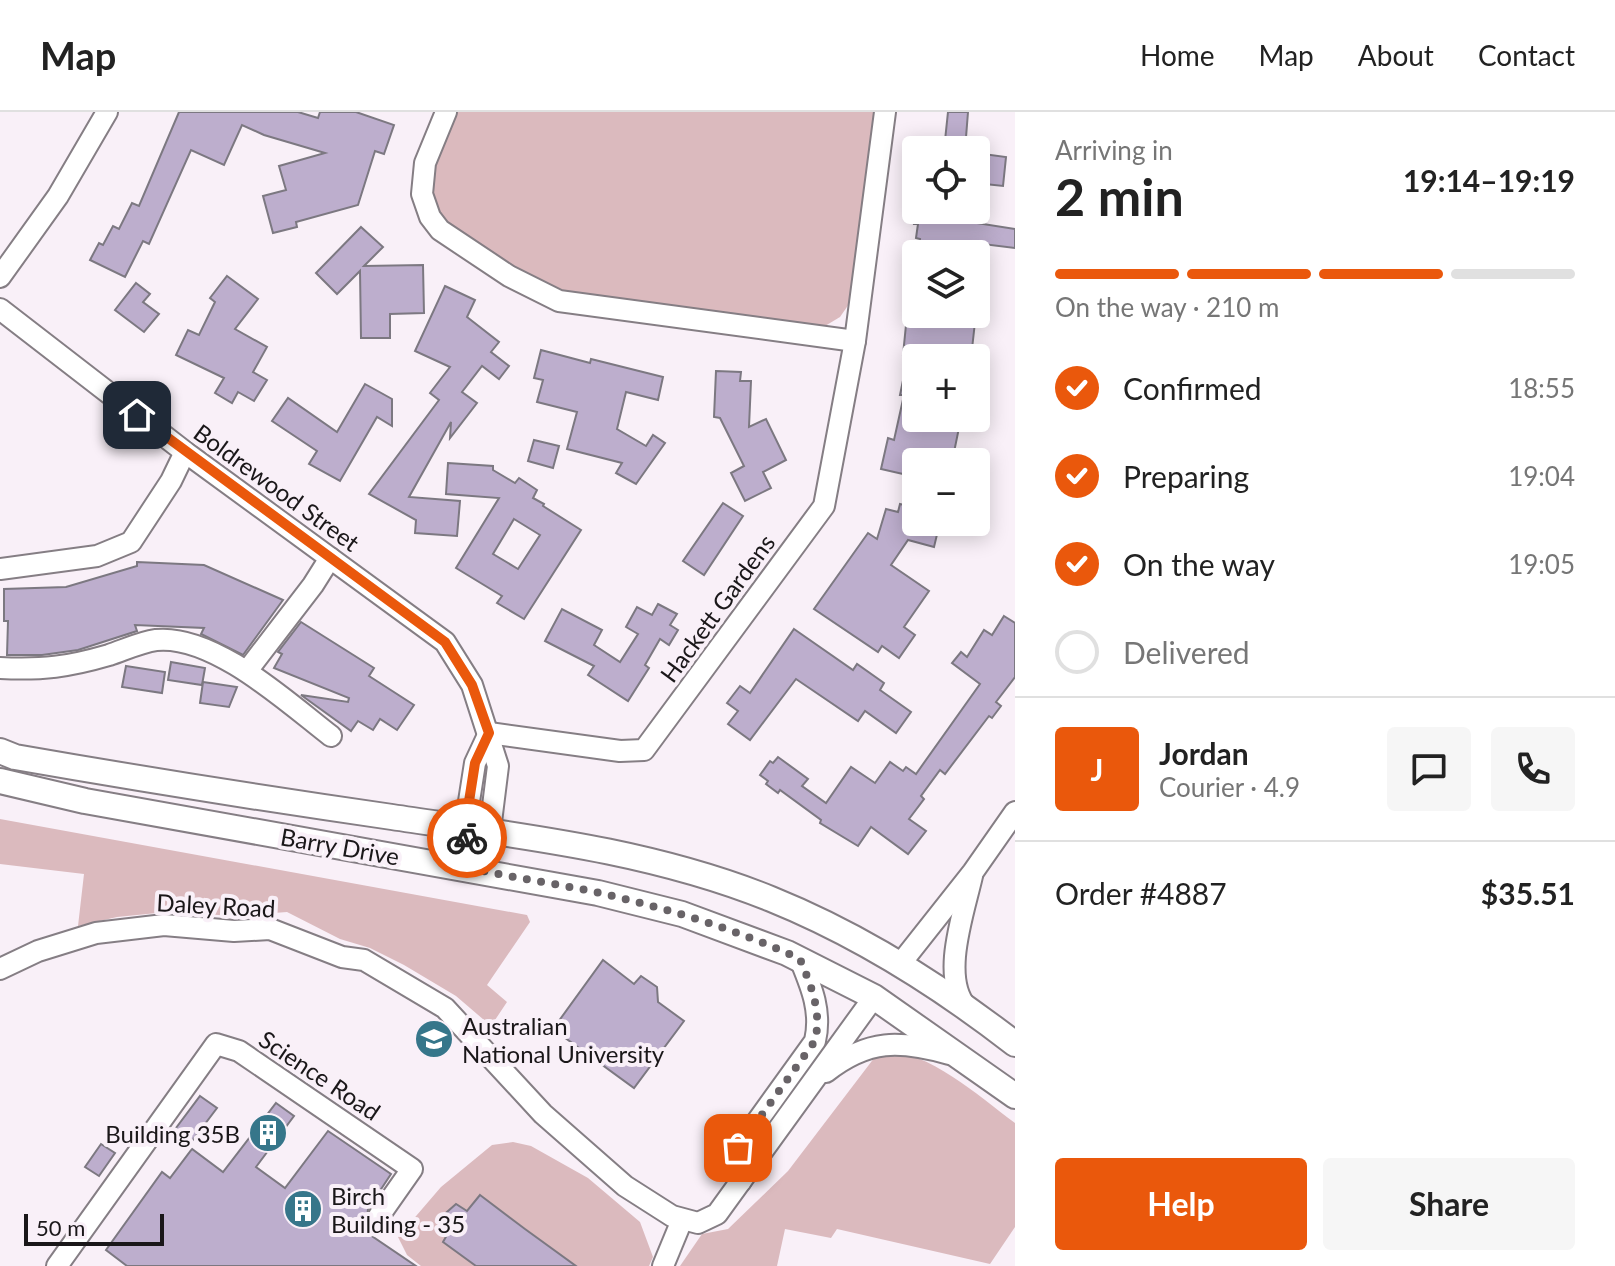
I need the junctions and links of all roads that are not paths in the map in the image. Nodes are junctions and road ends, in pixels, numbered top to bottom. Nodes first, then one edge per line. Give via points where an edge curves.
1 (107, 112) edge
2 (446, 112) edge
3 (885, 112) edge
4 (0, 277) edge
5 (0, 309) edge
6 (855, 341) junction
7 (185, 452) junction
8 (330, 558) junction
9 (0, 569) edge
10 (0, 668) edge
11 (247, 671) junction
12 (489, 733) junction
13 (331, 736) dead end
14 (0, 751) edge
15 (0, 781) edge
16 (1015, 812) edge
17 (465, 827) junction
18 (490, 830) junction
19 (474, 870) junction
20 (973, 872) junction
21 (800, 959) junction
22 (901, 963) junction
23 (0, 969) edge
24 (874, 997) junction
25 (967, 1008) junction
26 (1015, 1044) edge
27 (964, 1058) junction
28 (813, 1083) junction
29 (1015, 1096) edge
30 (741, 1181) junction
31 (379, 1216) dead end
32 (682, 1220) junction
33 (57, 1266) edge
34 (663, 1266) edge

1 - 4 street via 58,196
2 - 6 street via 425,163 422,194 430,217 440,230 509,276 559,301
3 - 6 street, Hackett Gardens
5 - 7 street, Boldrewood Street
6 - 12 street, Hackett Gardens via 824,506 644,750
7 - 8 street, Boldrewood Street
7 - 9 street via 131,542 97,556
8 - 11 street
8 - 12 street, Boldrewood Street via 445,642 472,685
10 - 11 street via 46,670 154,640 174,640
11 - 13 street
12 - 17 street via 475,763
12 - 18 street, Boldrewood Street via 498,766
14 - 17 main road, Barry Drive via 210,791
15 - 19 main road, Barry Drive
16 - 20 street
17 - 18 main road, Barry Drive
17 - 19 main road
18 - 19 main road
18 - 22 main road, Barry Drive via 617,852 731,884 814,918
19 - 21 main road, Barry Drive via 682,914
20 - 22 street
20 - 25 street via 954,969 958,995
21 - 24 main road, Barry Drive
21 - 30 street via 816,1001 815,1041 738,1148
22 - 24 main road
22 - 25 main road, Barry Drive
23 - 32 street, Daley Road via 96,933 164,925 270,929 342,957 364,960 445,1008 543,1114 625,1186
24 - 27 main road, Barry Drive
24 - 28 street
25 - 26 main road, Barry Drive
27 - 28 street via 888,1043 848,1057
27 - 29 main road, Barry Drive
28 - 30 street
30 - 32 street via 717,1214 698,1223
31 - 33 street, Science Road via 412,1169 239,1051 216,1044
32 - 34 street

